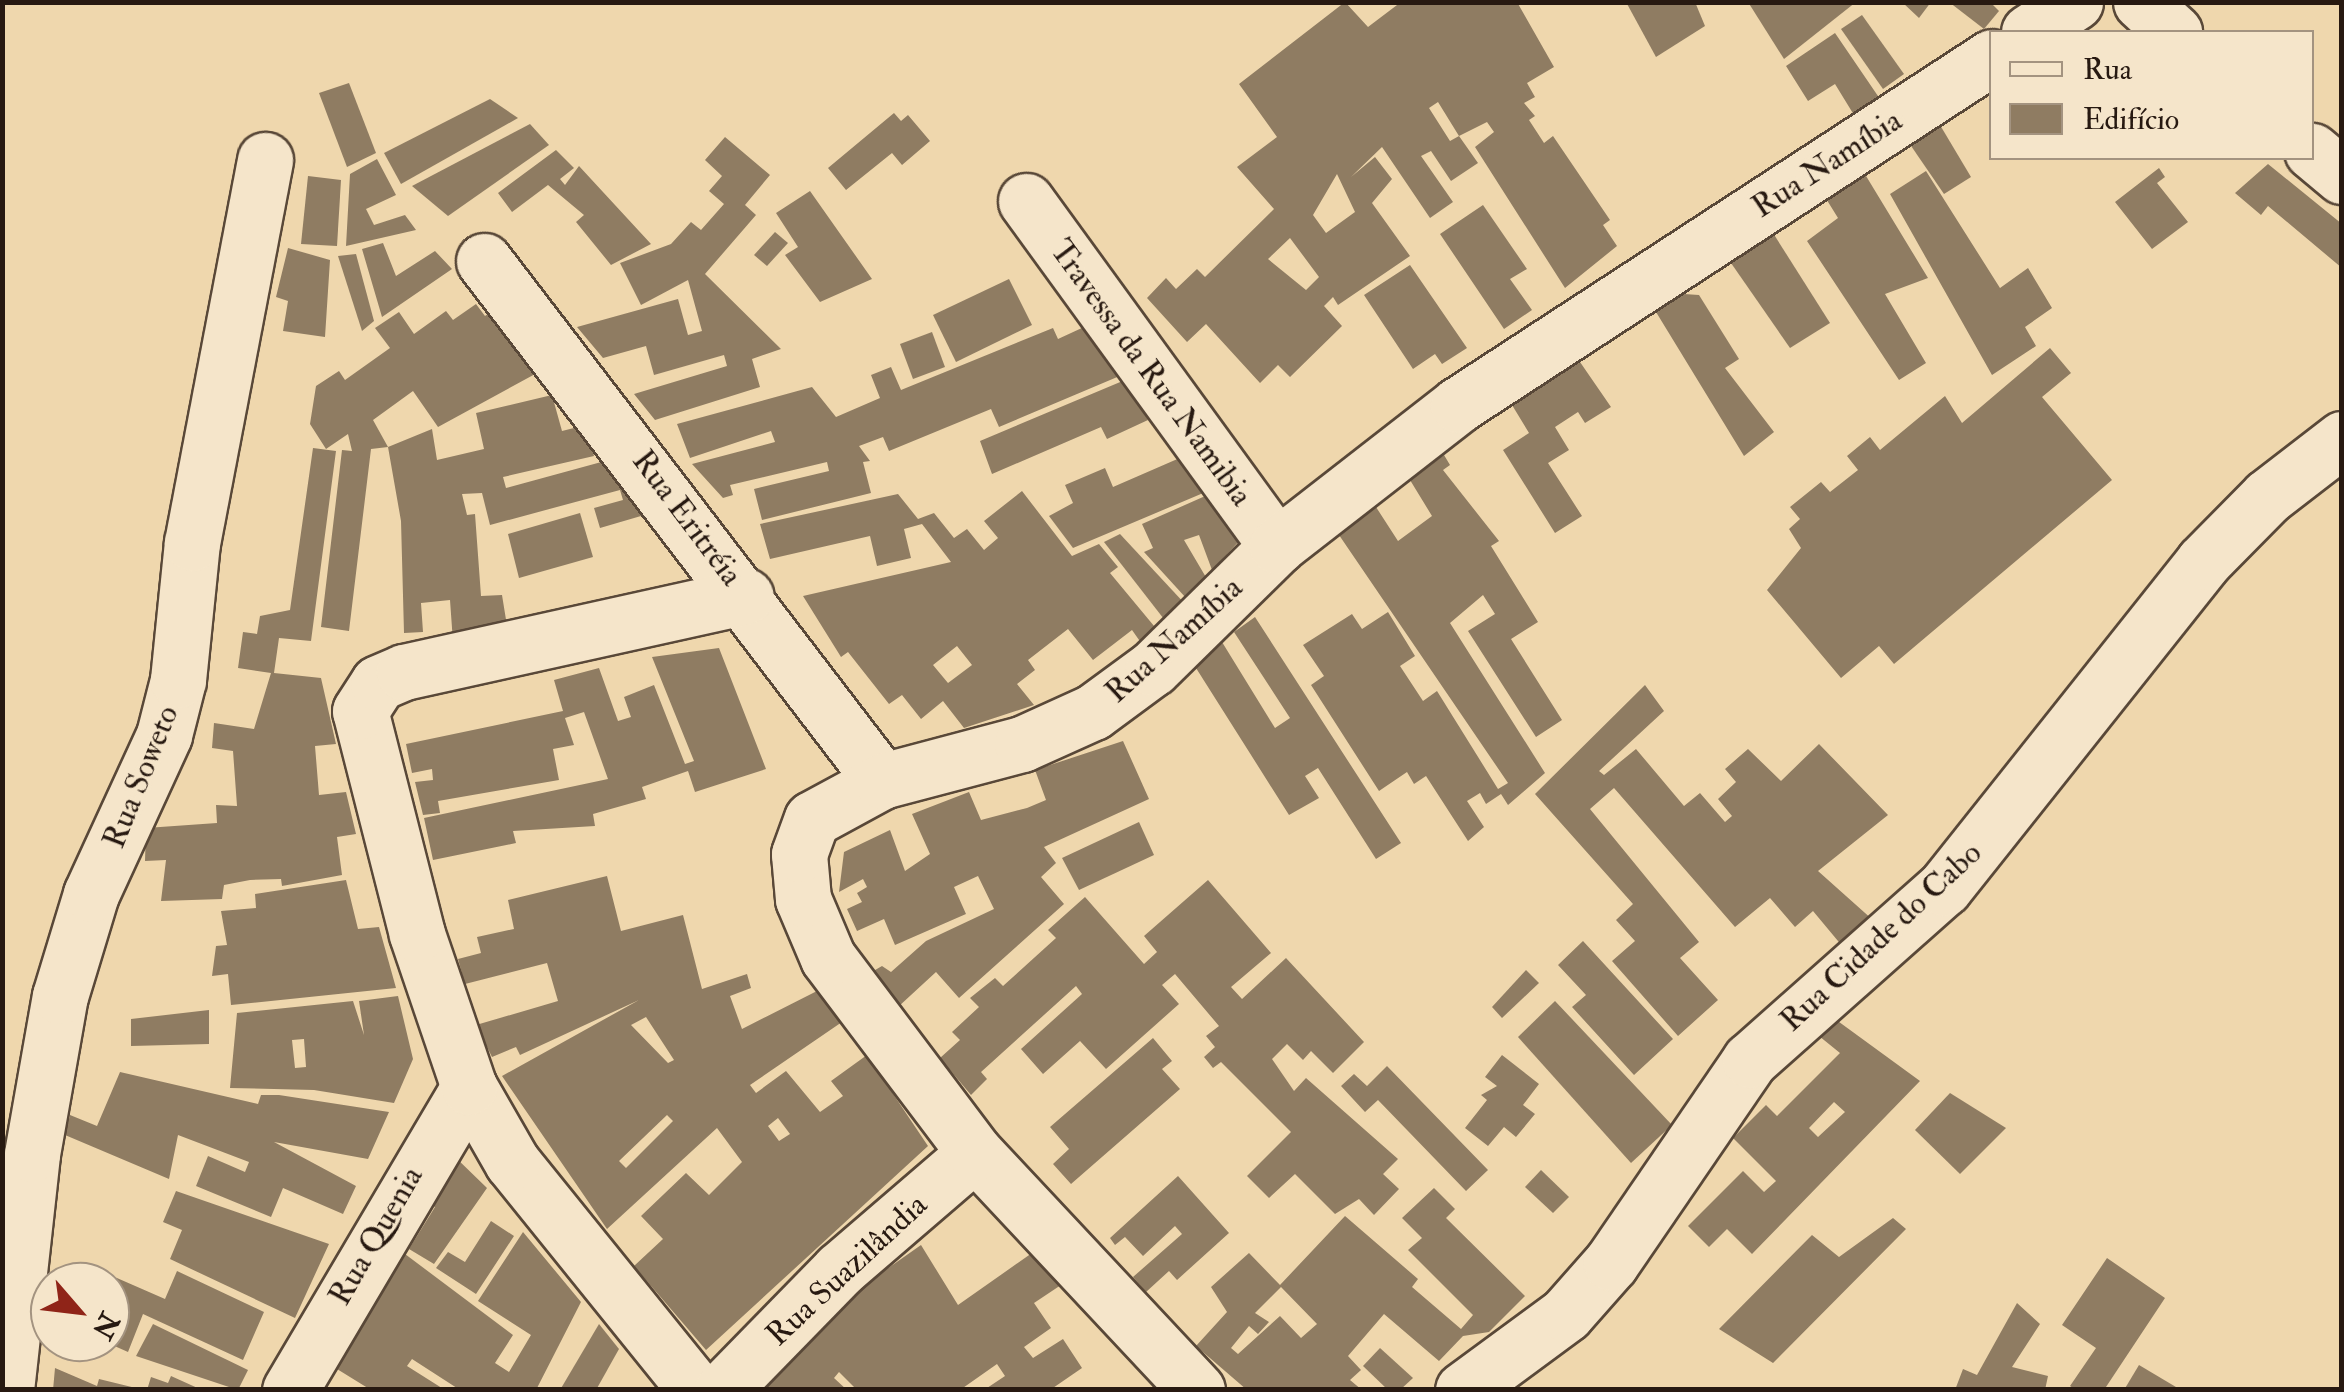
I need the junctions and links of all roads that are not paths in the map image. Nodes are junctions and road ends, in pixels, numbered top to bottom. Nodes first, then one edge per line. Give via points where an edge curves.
1 (2074, 2) edge
2 (2141, 2) edge
3 (2031, 30) edge
4 (2172, 30) edge
5 (1989, 59) edge
6 (2314, 153) edge
7 (265, 160) dead end
8 (2342, 176) edge
9 (1026, 201) dead end
10 (484, 261) dead end
11 (2342, 438) edge
12 (1277, 546) junction
13 (746, 596) junction
14 (882, 781) junction
15 (469, 1087) junction
16 (975, 1153) junction
17 (6, 1390) edge
18 (290, 1390) edge
19 (696, 1390) edge
20 (722, 1390) edge
21 (1198, 1390) edge
22 (1463, 1390) edge

1 - 3 street
2 - 4 street
5 - 12 street, Rua Namíbia via 1458,405
6 - 8 street
7 - 17 street, Rua Soweto via 192,543 178,680 164,735 91,894 60,996 32,1154
9 - 12 street, Travessa da Rua Namibia
10 - 13 street, Rua Eritréia
11 - 22 street, Rua Cidade do Cabo via 2267,496 2203,562 1944,888 1750,1060 1611,1263 1566,1314
12 - 14 street, Rua Namíbia via 1153,668 1093,712 1022,744
13 - 14 street, Rua Eritréia
13 - 15 street via 404,672 368,693 363,742 444,1029
14 - 16 street, Rua Namíbia via 812,820 800,854 803,899 828,958 864,1013
15 - 18 street, Rua Quenia
15 - 19 street via 512,1162
16 - 20 street, Rua Suazilândia via 839,1270
16 - 21 street, Rua Namíbia

